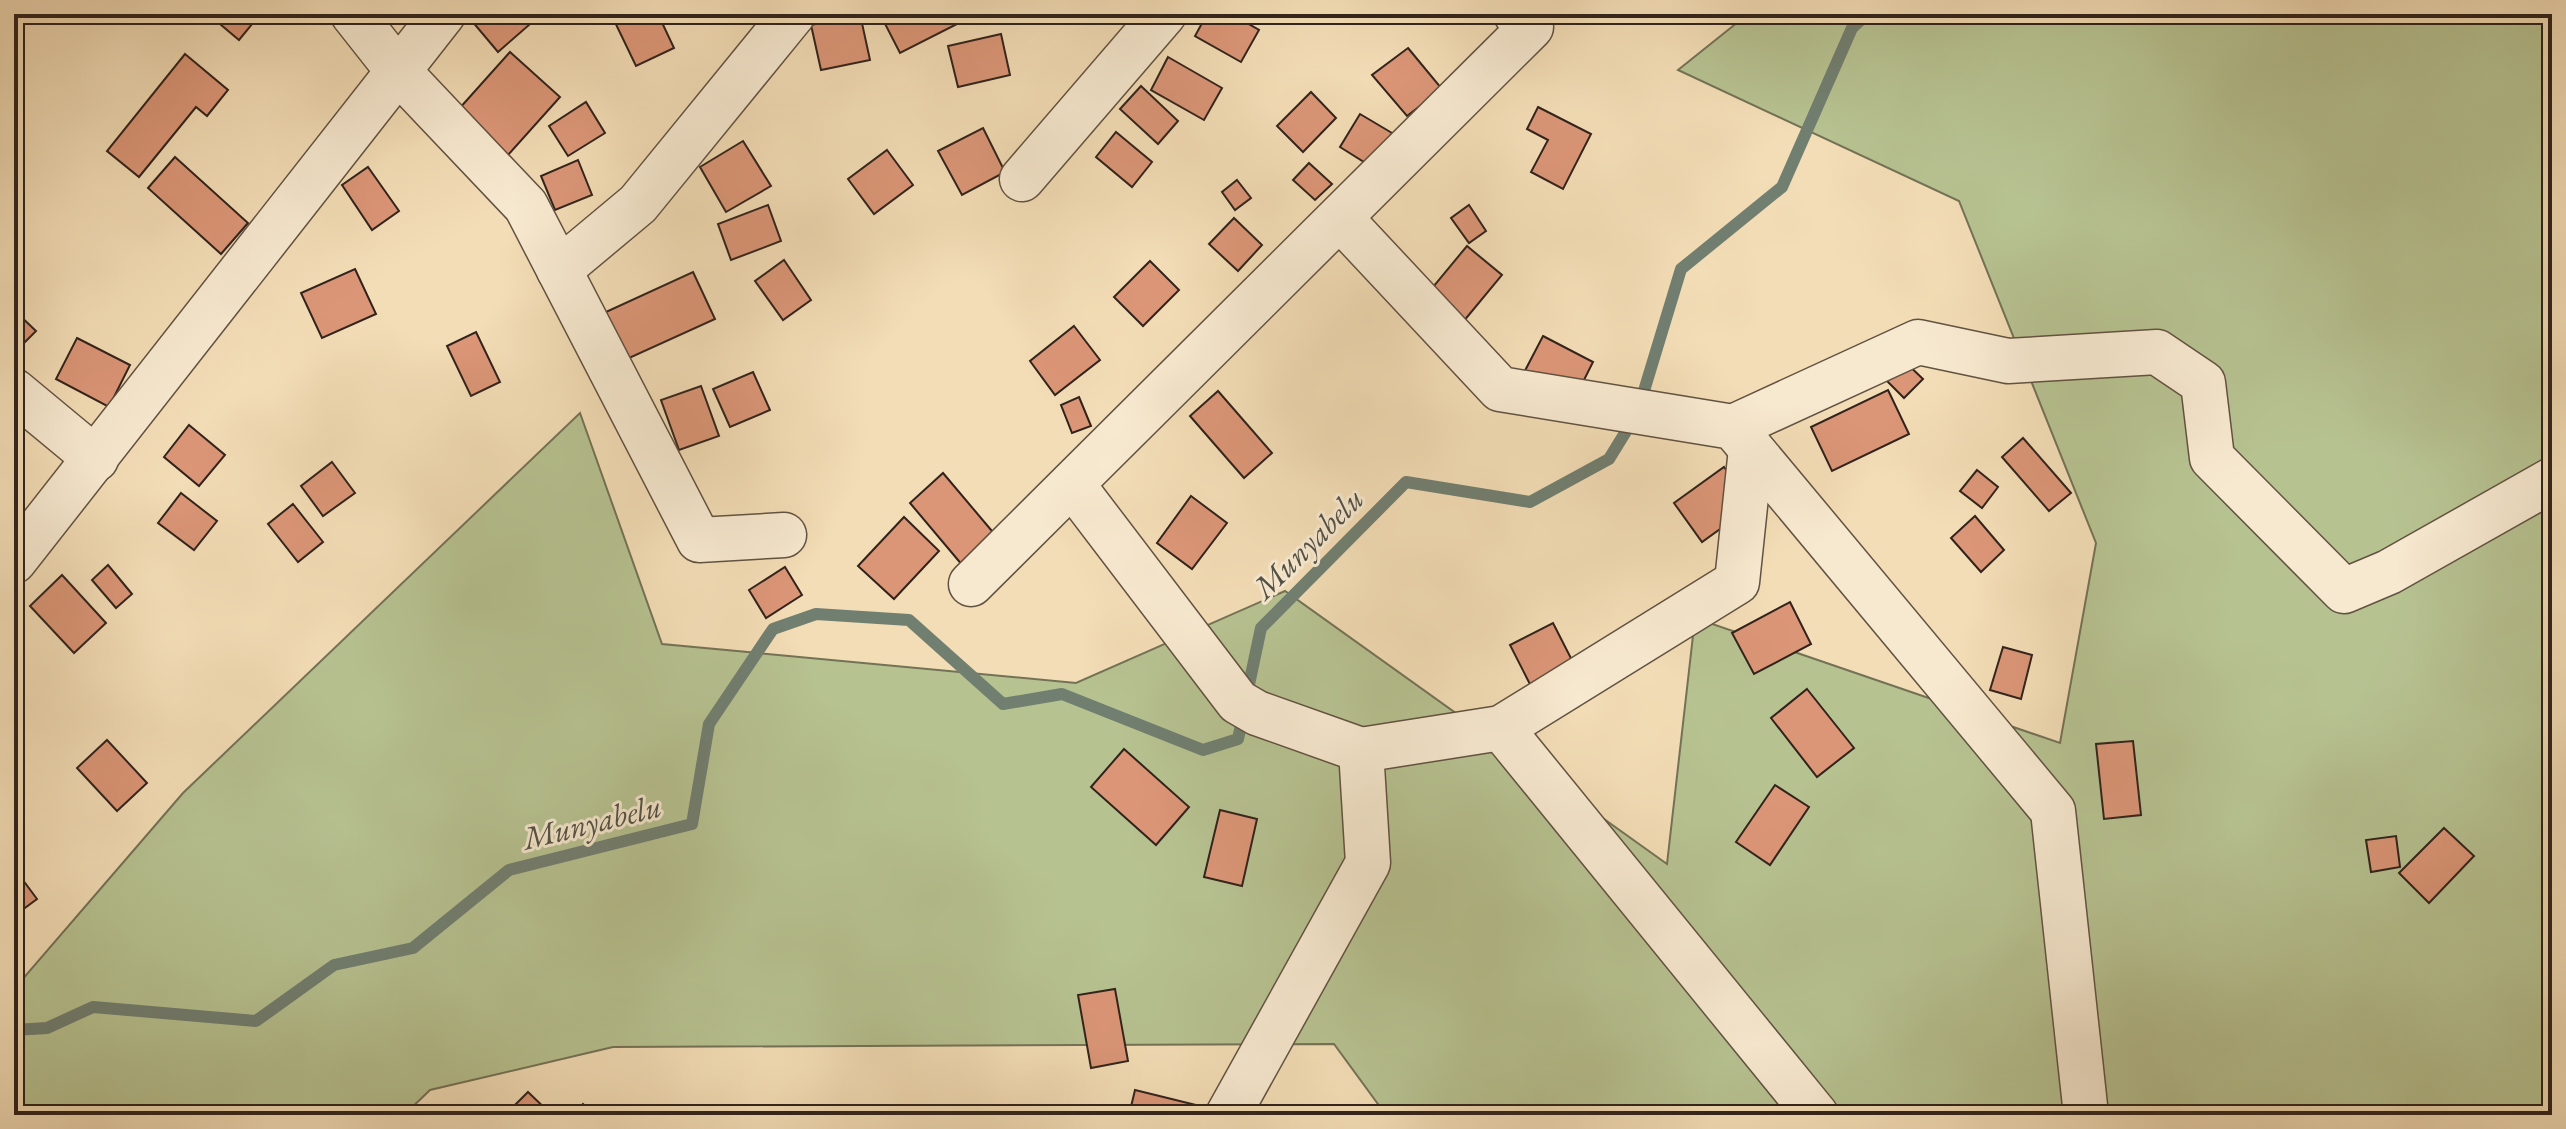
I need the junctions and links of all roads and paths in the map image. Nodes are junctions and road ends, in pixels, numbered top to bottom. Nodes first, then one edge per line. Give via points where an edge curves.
1 (353, 14) edge
2 (443, 14) edge
3 (793, 14) edge
4 (1164, 14) edge
5 (1516, 14) edge
6 (398, 71) junction
7 (1022, 179) dead end
8 (1340, 218) junction
9 (559, 270) junction
10 (14, 391) edge
11 (1742, 438) junction
12 (96, 459) junction
13 (2552, 480) edge
14 (1072, 484) junction
15 (784, 535) dead end
16 (14, 561) edge
17 (971, 584) dead end
18 (1501, 728) junction
19 (1361, 750) junction
20 (1228, 1115) edge
21 (1816, 1115) edge
22 (2086, 1115) edge

1 - 6 street
2 - 6 street
3 - 9 street via 638,204
4 - 7 street
5 - 8 street via 1531,27
6 - 9 street via 526,206
6 - 12 street
8 - 11 street via 1500,389
8 - 14 street
9 - 15 street via 699,540
10 - 12 street
11 - 13 street via 1918,342 2008,361 2157,352 2203,383 2212,458 2344,591 2389,572
11 - 18 street via 1737,582
11 - 22 street via 2053,811
12 - 16 street
14 - 17 street
14 - 19 street via 1248,707
18 - 19 street
18 - 21 street
19 - 20 street via 1368,863

